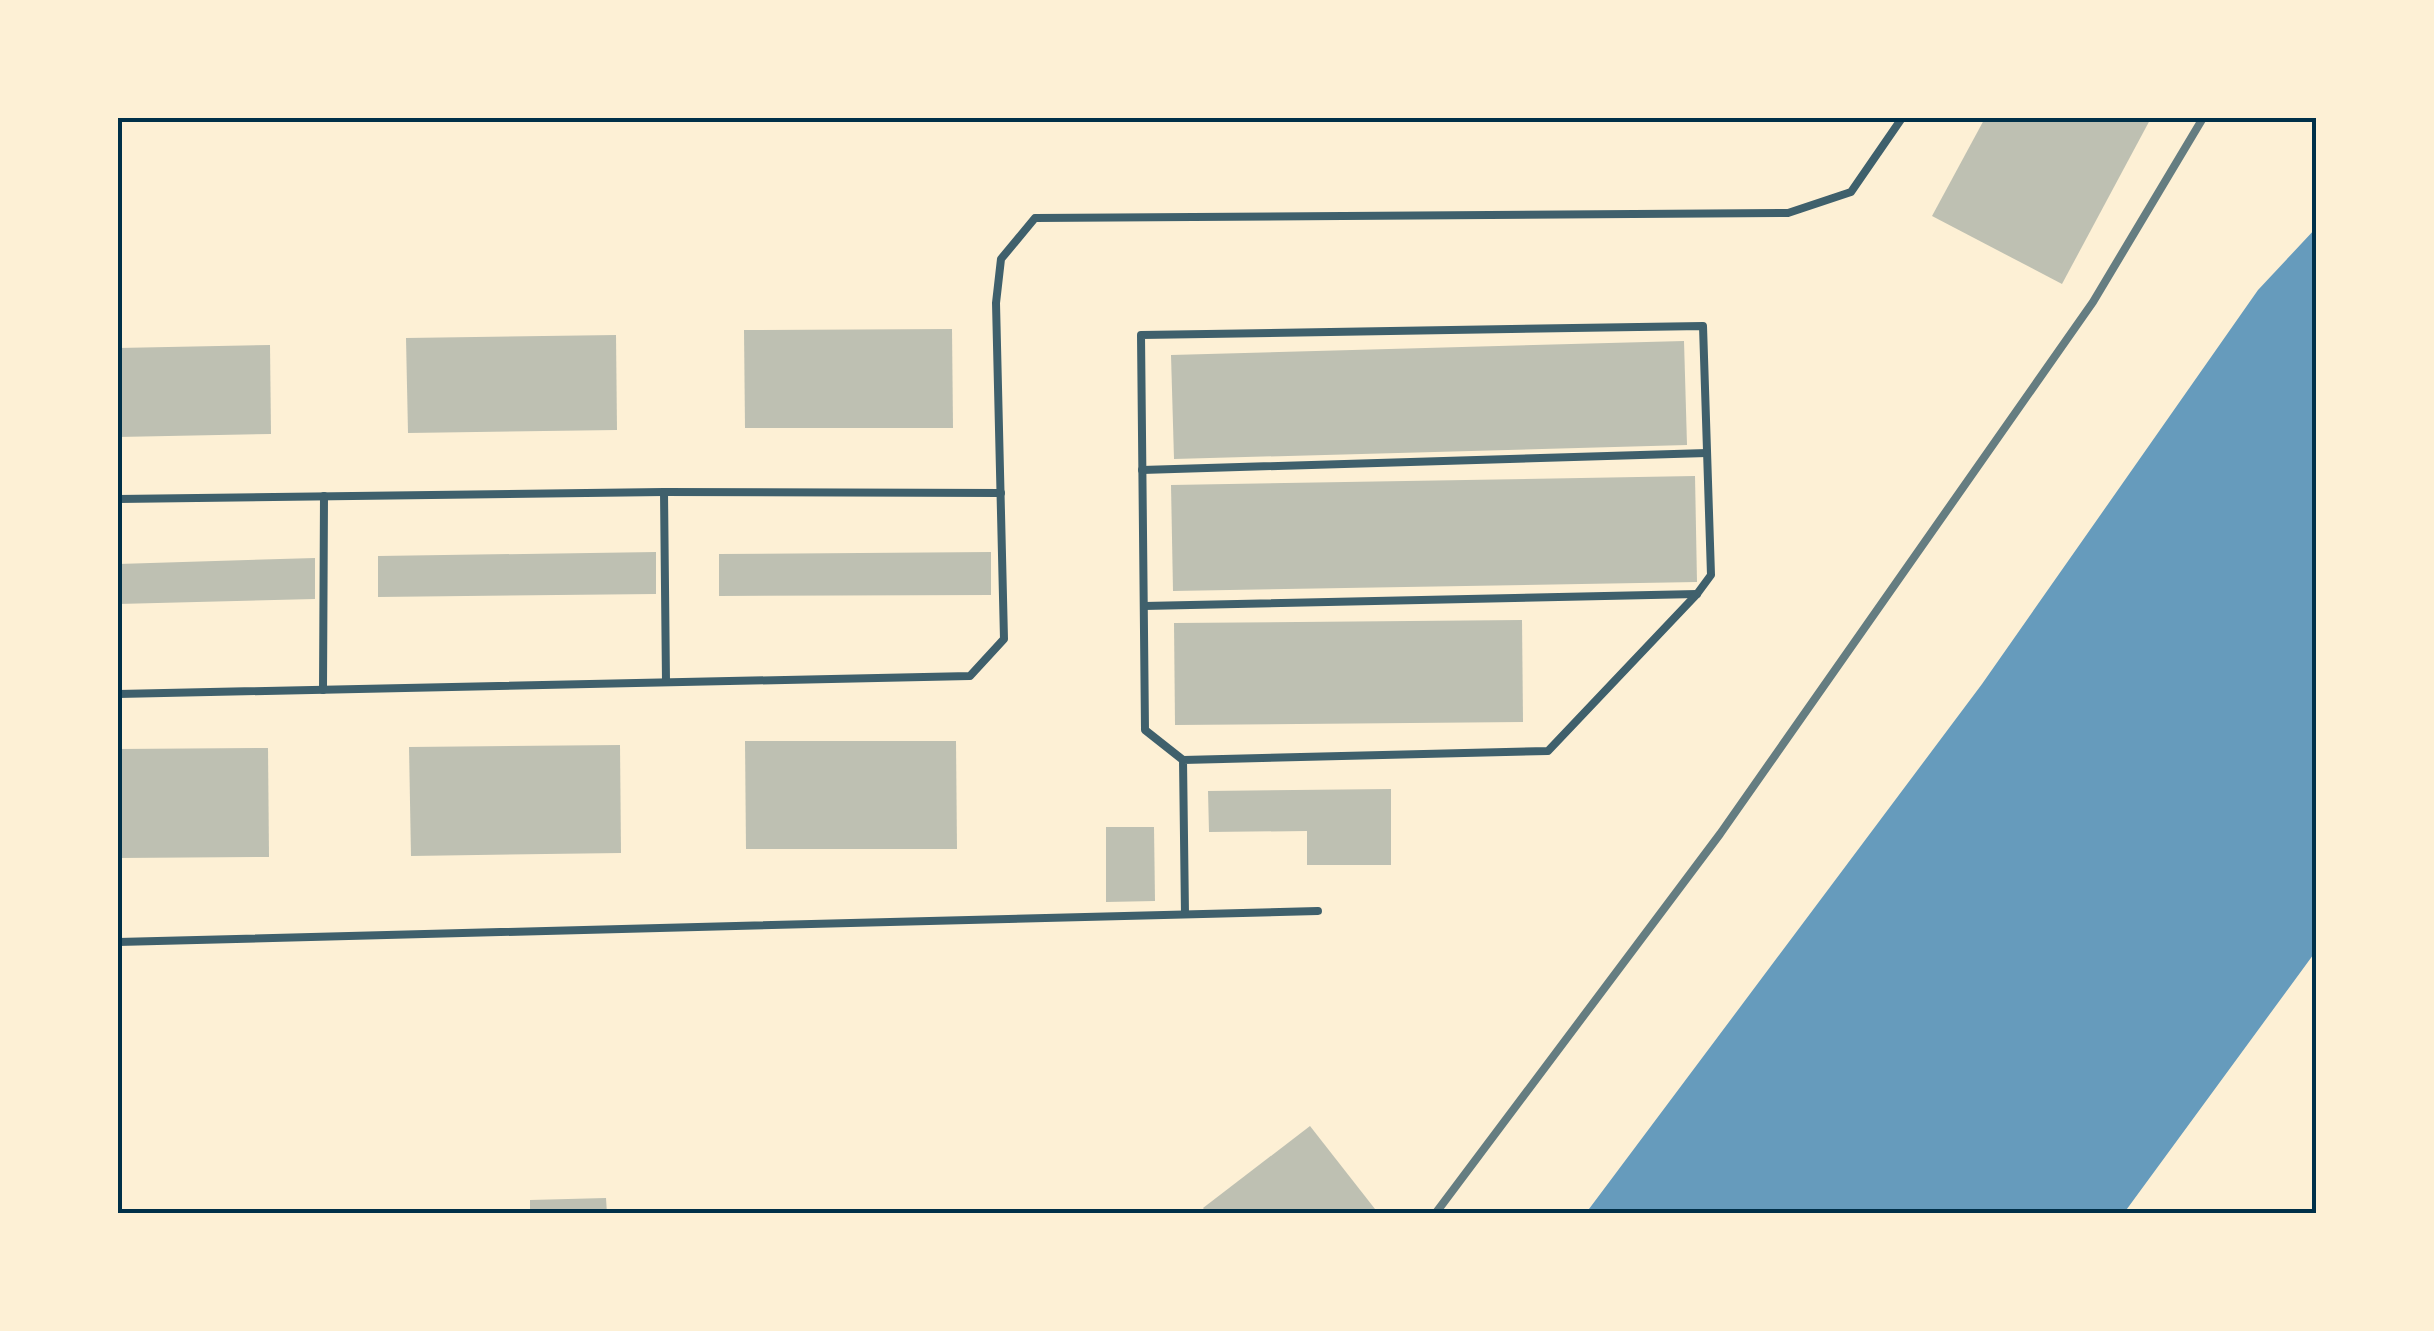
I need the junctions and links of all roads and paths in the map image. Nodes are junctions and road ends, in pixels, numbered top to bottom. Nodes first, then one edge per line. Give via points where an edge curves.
1 (1902, 118) edge
2 (1707, 453) junction
3 (1142, 470) junction
4 (664, 492) junction
5 (1000, 493) junction
6 (324, 496) junction
7 (118, 499) edge
8 (1698, 594) junction
9 (1144, 606) junction
10 (666, 682) junction
11 (322, 690) junction
12 (118, 694) edge
13 (1183, 760) junction
14 (1318, 911) dead end
15 (1184, 914) junction
16 (118, 942) edge

1 - 5 lane via 1851,192 1788,213 1035,218 1000,258
2 - 3 lane
2 - 3 lane via 1703,326 1141,335
2 - 8 lane via 1710,575
3 - 9 lane
4 - 5 lane
4 - 6 lane
4 - 10 lane
5 - 10 lane via 1004,638 970,676
6 - 7 lane
6 - 11 lane
8 - 9 lane
8 - 13 lane via 1548,751
9 - 13 lane via 1145,730
10 - 11 lane
11 - 12 lane
13 - 15 lane
14 - 15 lane
15 - 16 lane

